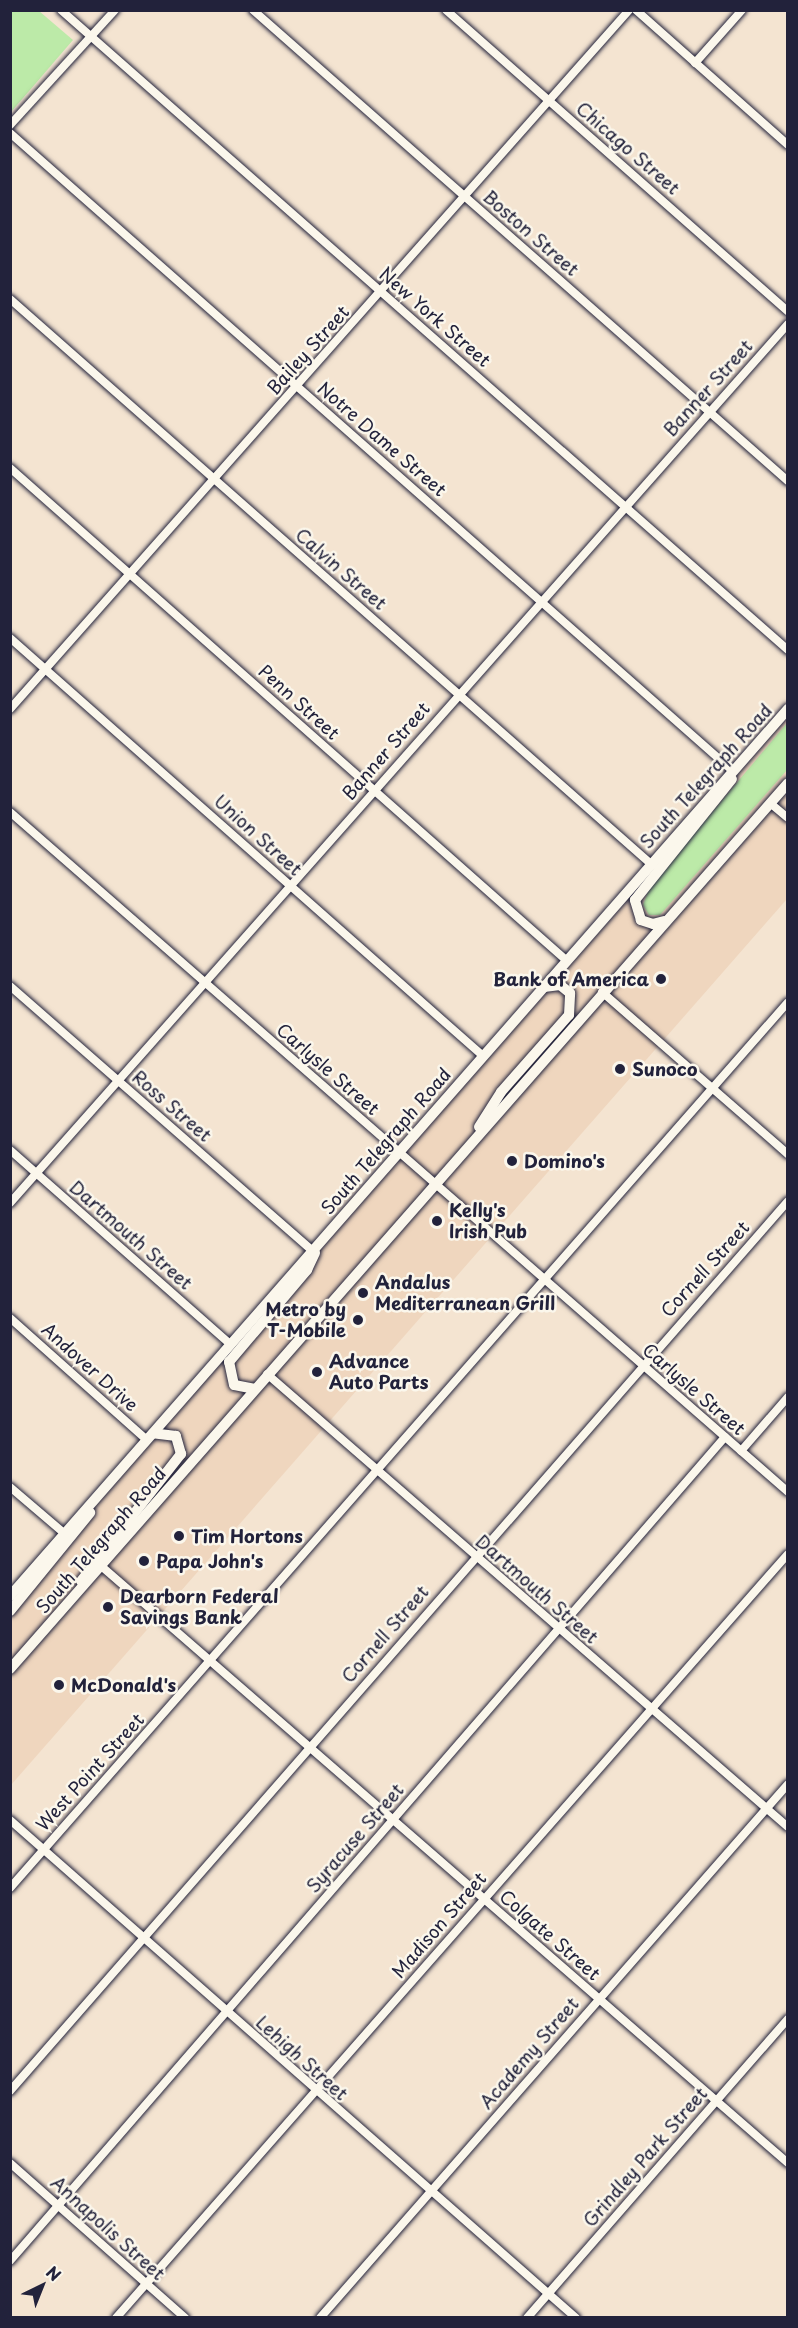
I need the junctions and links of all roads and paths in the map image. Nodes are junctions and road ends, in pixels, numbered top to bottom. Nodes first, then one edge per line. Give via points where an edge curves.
1 (61, 10) edge
2 (116, 10) edge
3 (253, 10) edge
4 (446, 10) edge
5 (629, 10) edge
6 (636, 10) edge
7 (742, 10) edge
8 (91, 37) junction
9 (695, 63) junction
10 (550, 102) junction
11 (10, 126) edge
12 (788, 130) edge
13 (10, 133) edge
14 (780, 138) junction
15 (788, 145) edge
16 (466, 197) junction
17 (382, 292) junction
18 (10, 299) edge
19 (788, 311) edge
20 (788, 324) edge
21 (297, 386) junction
22 (709, 412) junction
23 (10, 468) edge
24 (214, 479) junction
25 (788, 481) edge
26 (625, 507) junction
27 (130, 574) junction
28 (541, 601) junction
29 (10, 638) edge
30 (788, 650) edge
31 (45, 669) junction
32 (458, 694) junction
33 (10, 709) edge
34 (788, 709) edge
35 (746, 756) junction
36 (733, 771) junction
37 (788, 783) edge
38 (373, 790) junction
39 (770, 803) junction
40 (10, 812) edge
41 (788, 818) edge
42 (651, 864) junction
43 (289, 884) junction
44 (667, 920) junction
45 (567, 960) junction
46 (203, 981) junction
47 (10, 986) edge
48 (543, 987) junction
49 (602, 992) junction
50 (788, 1002) edge
51 (483, 1056) junction
52 (117, 1080) junction
53 (711, 1089) junction
54 (474, 1137) junction
55 (10, 1150) edge
56 (397, 1150) junction
57 (788, 1154) edge
58 (36, 1173) junction
59 (434, 1183) junction
60 (788, 1201) edge
61 (10, 1203) edge
62 (322, 1238) junction
63 (312, 1250) junction
64 (542, 1278) junction
65 (10, 1318) edge
66 (230, 1344) junction
67 (642, 1365) junction
68 (267, 1374) junction
69 (255, 1389) junction
70 (788, 1397) edge
71 (150, 1436) junction
72 (725, 1437) junction
73 (741, 1451) junction
74 (376, 1470) junction
75 (10, 1487) edge
76 (788, 1492) edge
77 (99, 1494) junction
78 (65, 1534) junction
79 (788, 1554) edge
80 (474, 1557) junction
81 (100, 1565) junction
82 (10, 1596) edge
83 (73, 1597) junction
84 (10, 1611) edge
85 (557, 1629) junction
86 (22, 1655) junction
87 (10, 1657) edge
88 (210, 1661) junction
89 (10, 1669) edge
90 (650, 1708) junction
91 (308, 1747) junction
92 (788, 1785) edge
93 (766, 1809) junction
94 (10, 1820) edge
95 (394, 1821) junction
96 (788, 1827) edge
97 (44, 1849) junction
98 (10, 1888) edge
99 (484, 1899) junction
100 (143, 1939) junction
101 (598, 2000) junction
102 (225, 2012) junction
103 (788, 2019) edge
104 (10, 2091) edge
105 (313, 2091) junction
106 (717, 2101) junction
107 (10, 2163) edge
108 (788, 2163) edge
109 (430, 2192) junction
110 (58, 2206) junction
111 (10, 2261) edge
112 (146, 2284) junction
113 (548, 2293) junction
114 (116, 2318) edge
115 (184, 2318) edge
116 (320, 2318) edge
117 (526, 2318) edge
118 (576, 2318) edge

1 - 8 street, New York Street
2 - 8 street
3 - 16 street, Boston Street
4 - 10 street, Chicago Street
5 - 10 street, Bailey Street
6 - 9 street
7 - 9 street
8 - 11 street
8 - 17 street, New York Street
9 - 14 street
10 - 16 street, Bailey Street
10 - 19 street, Chicago Street
12 - 14 street
13 - 21 street, Notre Dame Street
14 - 15 street
16 - 17 street, Bailey Street
16 - 22 street, Boston Street
17 - 21 street, Bailey Street
17 - 26 street, New York Street
18 - 24 street, Calvin Street
20 - 22 street, Banner Street
21 - 24 street, Bailey Street
21 - 28 street, Notre Dame Street
22 - 25 street, Boston Street
22 - 26 street, Banner Street
23 - 27 street, Penn Street
24 - 27 street, Bailey Street
24 - 32 street, Calvin Street
26 - 28 street, Banner Street
26 - 30 street, New York Street
27 - 31 street, Bailey Street
27 - 38 street, Penn Street
28 - 32 street, Banner Street
28 - 36 street, Notre Dame Street
29 - 31 street, Union Street
31 - 33 street, Bailey Street
31 - 43 street, Union Street
32 - 38 street, Banner Street
32 - 42 street, Calvin Street
34 - 35 main road, South Telegraph Road
35 - 36 main road, South Telegraph Road
35 - 44 main road via 708,815 635,900 647,924
36 - 42 main road, South Telegraph Road
37 - 39 main road, South Telegraph Road
38 - 43 street, Banner Street
38 - 45 street, Penn Street
39 - 41 street
39 - 44 main road, South Telegraph Road
40 - 46 street, Carlysle Street
42 - 45 main road, South Telegraph Road
43 - 46 street, Banner Street
43 - 51 street, Union Street
44 - 49 main road, South Telegraph Road
45 - 48 main road, South Telegraph Road
46 - 52 street, Banner Street
46 - 56 street, Carlysle Street
47 - 52 street, Ross Street
48 - 51 main road, South Telegraph Road
48 - 54 main road via 560,985 570,993 569,1015 501,1092
49 - 53 street
49 - 54 main road, South Telegraph Road
50 - 53 street, West Point Street
51 - 56 main road, South Telegraph Road
52 - 58 street, Banner Street
52 - 63 street, Ross Street
53 - 57 street
53 - 64 street, West Point Street
54 - 59 main road, South Telegraph Road
55 - 58 street, Dartmouth Street
56 - 59 street, Carlysle Street
56 - 62 main road, South Telegraph Road
58 - 61 street, Banner Street
58 - 66 street, Dartmouth Street
59 - 64 street, Carlysle Street
59 - 68 main road, South Telegraph Road
60 - 67 street, Cornell Street
62 - 63 main road, South Telegraph Road
62 - 69 main road via 307,1270 229,1362 234,1385
63 - 66 main road, South Telegraph Road
64 - 67 street, Carlysle Street
64 - 74 street, West Point Street
65 - 71 street, Andover Drive
66 - 71 main road, South Telegraph Road
67 - 72 street, Carlysle Street
67 - 80 street, Cornell Street
68 - 69 main road, South Telegraph Road
68 - 74 street, Dartmouth Street
69 - 81 main road, South Telegraph Road
70 - 73 street
71 - 77 main road, South Telegraph Road
71 - 83 main road via 176,1436 181,1454 109,1539
72 - 73 street, Carlysle Street
72 - 85 street, Syracuse Street
73 - 76 street, Carlysle Street
74 - 80 street, Dartmouth Street
74 - 88 street, West Point Street
75 - 78 street
77 - 78 main road, South Telegraph Road
77 - 84 main road via 73,1539
78 - 82 main road, South Telegraph Road
79 - 90 street, Madison Street
80 - 85 street, Dartmouth Street
80 - 91 street, Cornell Street
81 - 83 main road, South Telegraph Road
81 - 88 street, Colgate Street
83 - 86 main road, South Telegraph Road
85 - 90 street, Dartmouth Street
85 - 95 street, Syracuse Street
86 - 87 main road
86 - 89 main road, South Telegraph Road
88 - 91 street, Colgate Street
88 - 97 street, West Point Street
90 - 93 street, Dartmouth Street
90 - 99 street, Madison Street
91 - 95 street, Colgate Street
91 - 100 street, Cornell Street
92 - 93 street, Academy Street
93 - 96 street, Dartmouth Street
93 - 101 street, Academy Street
94 - 97 street, Lehigh Street
95 - 99 street, Colgate Street
95 - 102 street, Syracuse Street
97 - 98 street, West Point Street
97 - 100 street, Lehigh Street
99 - 101 street, Colgate Street
99 - 105 street, Madison Street
100 - 102 street, Lehigh Street
100 - 104 street, Cornell Street
101 - 106 street, Colgate Street
101 - 109 street, Academy Street
102 - 105 street, Lehigh Street
102 - 110 street, Syracuse Street
103 - 106 street, Grindley Park Street
105 - 109 street, Lehigh Street
105 - 112 street, Madison Street
106 - 108 street, Colgate Street
106 - 113 street, Grindley Park Street
107 - 110 street, Annapolis Street
109 - 113 street, Lehigh Street
109 - 116 street, Academy Street
110 - 111 street, Syracuse Street
110 - 112 street, Annapolis Street
112 - 114 street, Madison Street
112 - 115 street, Annapolis Street
113 - 117 street, Grindley Park Street
113 - 118 street, Lehigh Street

